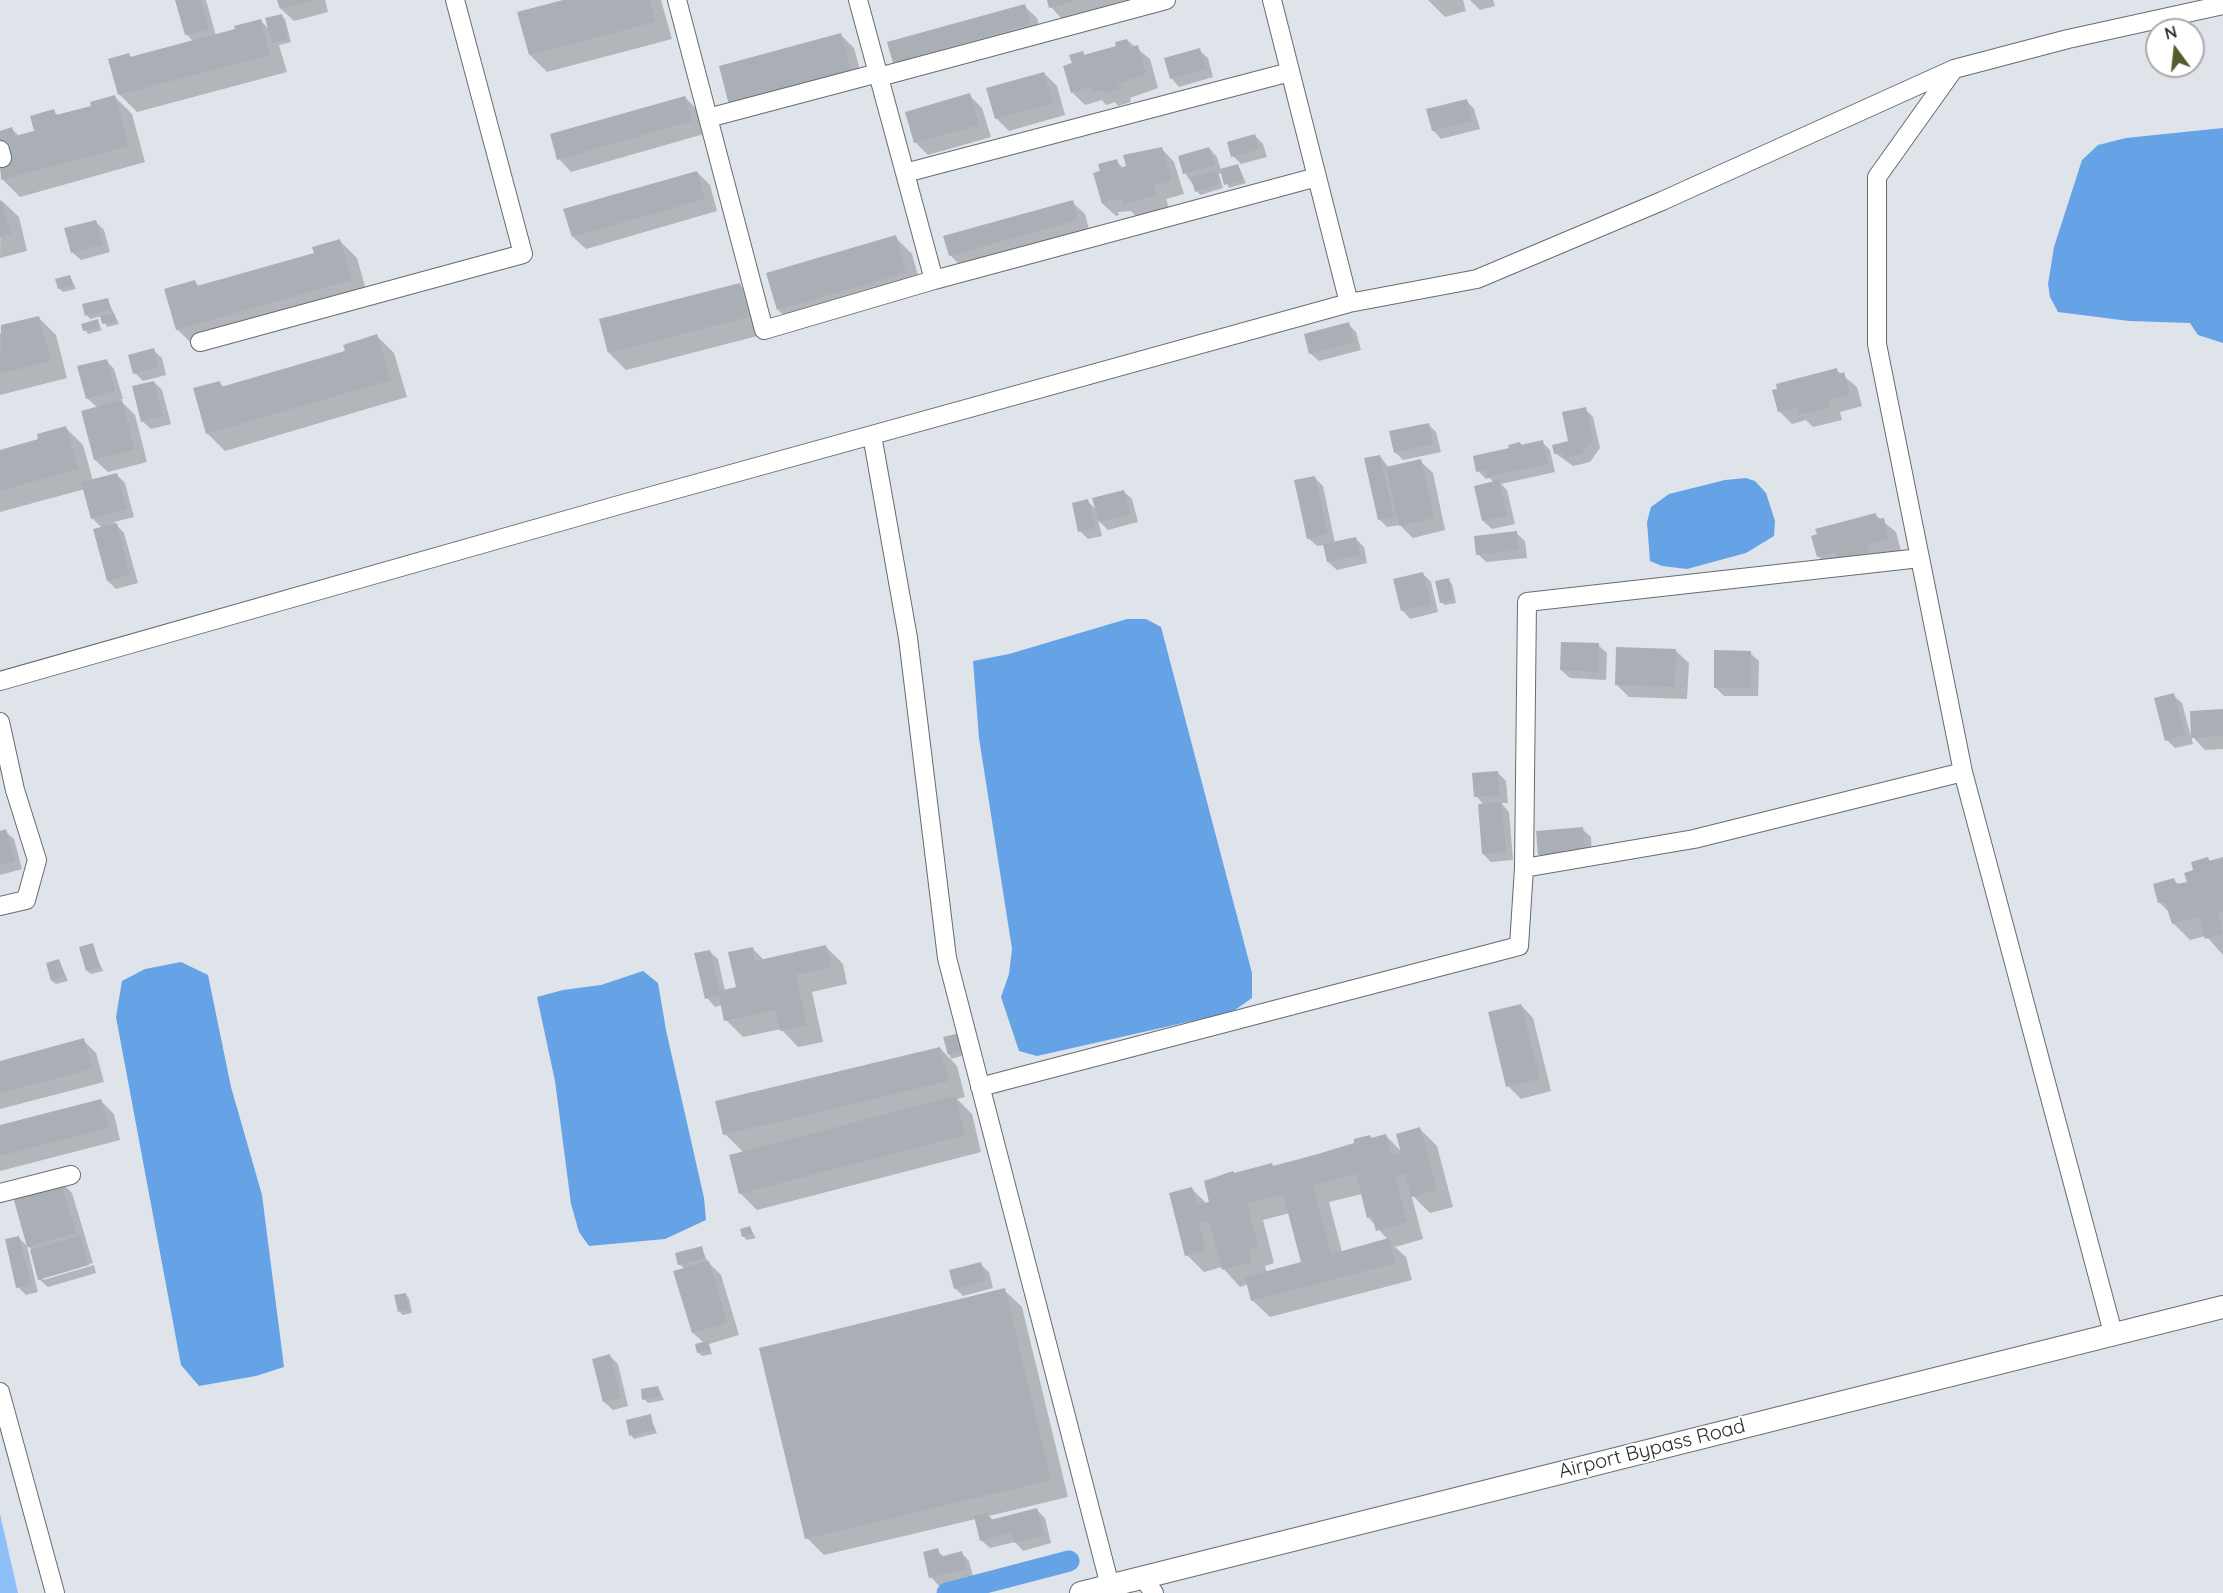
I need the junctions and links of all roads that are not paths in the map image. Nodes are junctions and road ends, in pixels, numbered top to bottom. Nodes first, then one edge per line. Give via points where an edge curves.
1 (454, 0) edge
2 (677, 0) edge
3 (858, 0) edge
4 (1166, 0) edge
5 (1272, 0) edge
6 (2223, 5) edge
7 (1954, 69) junction
8 (1290, 72) junction
9 (879, 75) junction
10 (708, 118) junction
11 (905, 173) junction
12 (1317, 177) junction
13 (933, 280) junction
14 (1349, 303) junction
15 (201, 342) dead end
16 (872, 435) junction
17 (1920, 558) junction
18 (0, 681) edge
19 (0, 722) edge
20 (1963, 772) junction
21 (1524, 868) junction
22 (0, 906) edge
23 (980, 1087) junction
24 (72, 1175) dead end
25 (0, 1193) edge
26 (2223, 1307) edge
27 (2113, 1333) junction
28 (0, 1392) edge
29 (1148, 1585) edge
30 (1110, 1586) junction
31 (55, 1593) edge
32 (1082, 1593) edge

1 - 15 street via 523,254
2 - 10 street
3 - 9 street
4 - 9 street
5 - 8 street
6 - 7 street
7 - 14 street via 1662,201 1477,279
7 - 17 street via 1877,177 1876,344
8 - 11 street
8 - 12 street
9 - 10 street
9 - 11 street
10 - 13 street via 764,330
11 - 13 street
12 - 13 street
12 - 14 street
14 - 16 street
16 - 18 street
16 - 23 street via 908,638 946,958
17 - 20 street
17 - 21 street via 1527,602
19 - 22 street via 15,790 37,860 26,900
20 - 21 street via 1694,839
20 - 27 street
21 - 23 street via 1519,946
23 - 30 street
24 - 25 street
26 - 27 street, Airport Bypass Road
27 - 29 street, Airport Bypass Road
28 - 31 street
29 - 30 street, Airport Bypass Road
30 - 32 street, Airport Bypass Road

